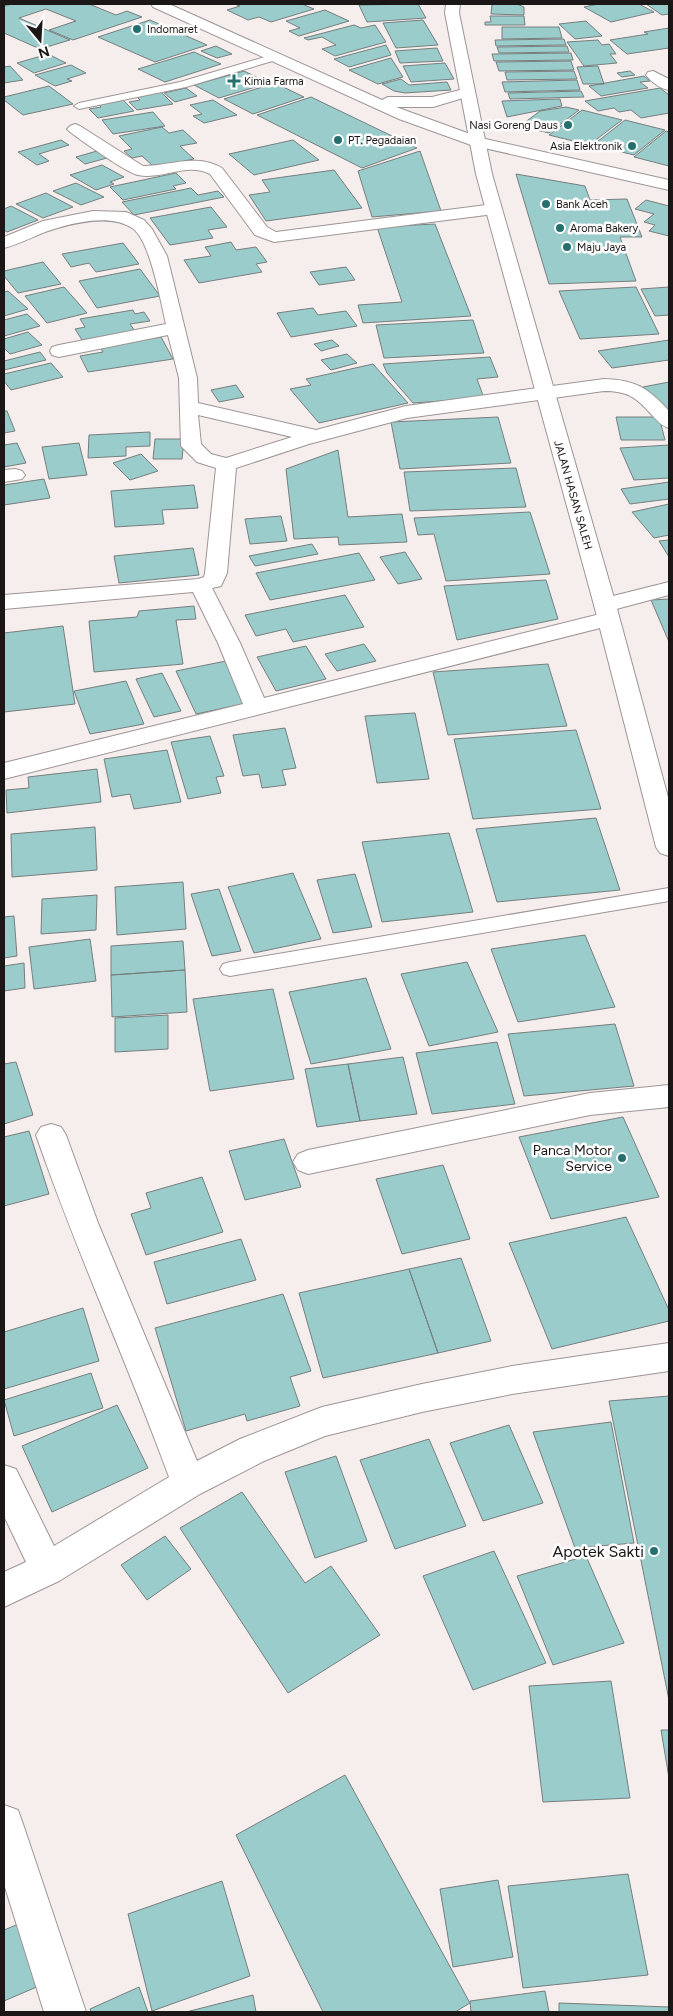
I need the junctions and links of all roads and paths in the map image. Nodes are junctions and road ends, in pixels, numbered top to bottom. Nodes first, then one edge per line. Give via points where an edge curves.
1 (158, 4) edge
2 (453, 4) edge
3 (275, 57) junction
4 (653, 75) dead end
5 (669, 86) edge
6 (344, 87) junction
7 (468, 92) junction
8 (79, 106) dead end
9 (75, 129) dead end
10 (478, 142) junction
11 (669, 185) edge
12 (494, 209) junction
13 (4, 242) edge
14 (175, 328) junction
15 (59, 351) dead end
16 (544, 392) junction
17 (188, 407) junction
18 (669, 422) edge
19 (316, 436) junction
20 (226, 465) junction
21 (200, 585) junction
22 (669, 589) edge
23 (4, 602) edge
24 (607, 612) junction
25 (256, 707) junction
26 (4, 771) edge
27 (669, 847) edge
28 (669, 894) edge
29 (230, 969) dead end
30 (669, 1096) edge
31 (51, 1136) dead end
32 (308, 1162) dead end
33 (669, 1357) edge
34 (4, 1480) edge
35 (188, 1483) junction
36 (47, 1569) junction
37 (4, 1590) edge
38 (4, 1824) edge
39 (64, 2012) edge

1 - 3 street
2 - 7 street, JALAN HASAN SALEH
3 - 6 street
3 - 8 lane via 182,85
4 - 5 street
6 - 7 street via 382,101 409,103 445,100
6 - 10 street via 404,116
7 - 10 street, JALAN HASAN SALEH
9 - 12 street via 140,171 192,164 207,166 216,171 261,231 274,237
10 - 11 street
10 - 12 street, JALAN HASAN SALEH
12 - 16 street, JALAN HASAN SALEH
13 - 14 street via 77,218 108,214 129,219 144,230 158,256
14 - 15 street
14 - 17 street via 188,378
16 - 18 street via 626,385 638,389
16 - 19 street via 406,412
16 - 24 street, JALAN HASAN SALEH
17 - 19 street
17 - 20 street via 191,446 204,458
19 - 20 street
20 - 21 street via 216,573 213,581
21 - 23 street
21 - 25 street
22 - 24 street
24 - 25 street
24 - 27 street, JALAN HASAN SALEH
25 - 26 street
28 - 29 lane
30 - 32 street via 590,1104
31 - 35 street via 67,1185 172,1436
33 - 35 street via 512,1380 322,1422 252,1450
34 - 36 street
35 - 36 street
36 - 37 street
38 - 39 street

